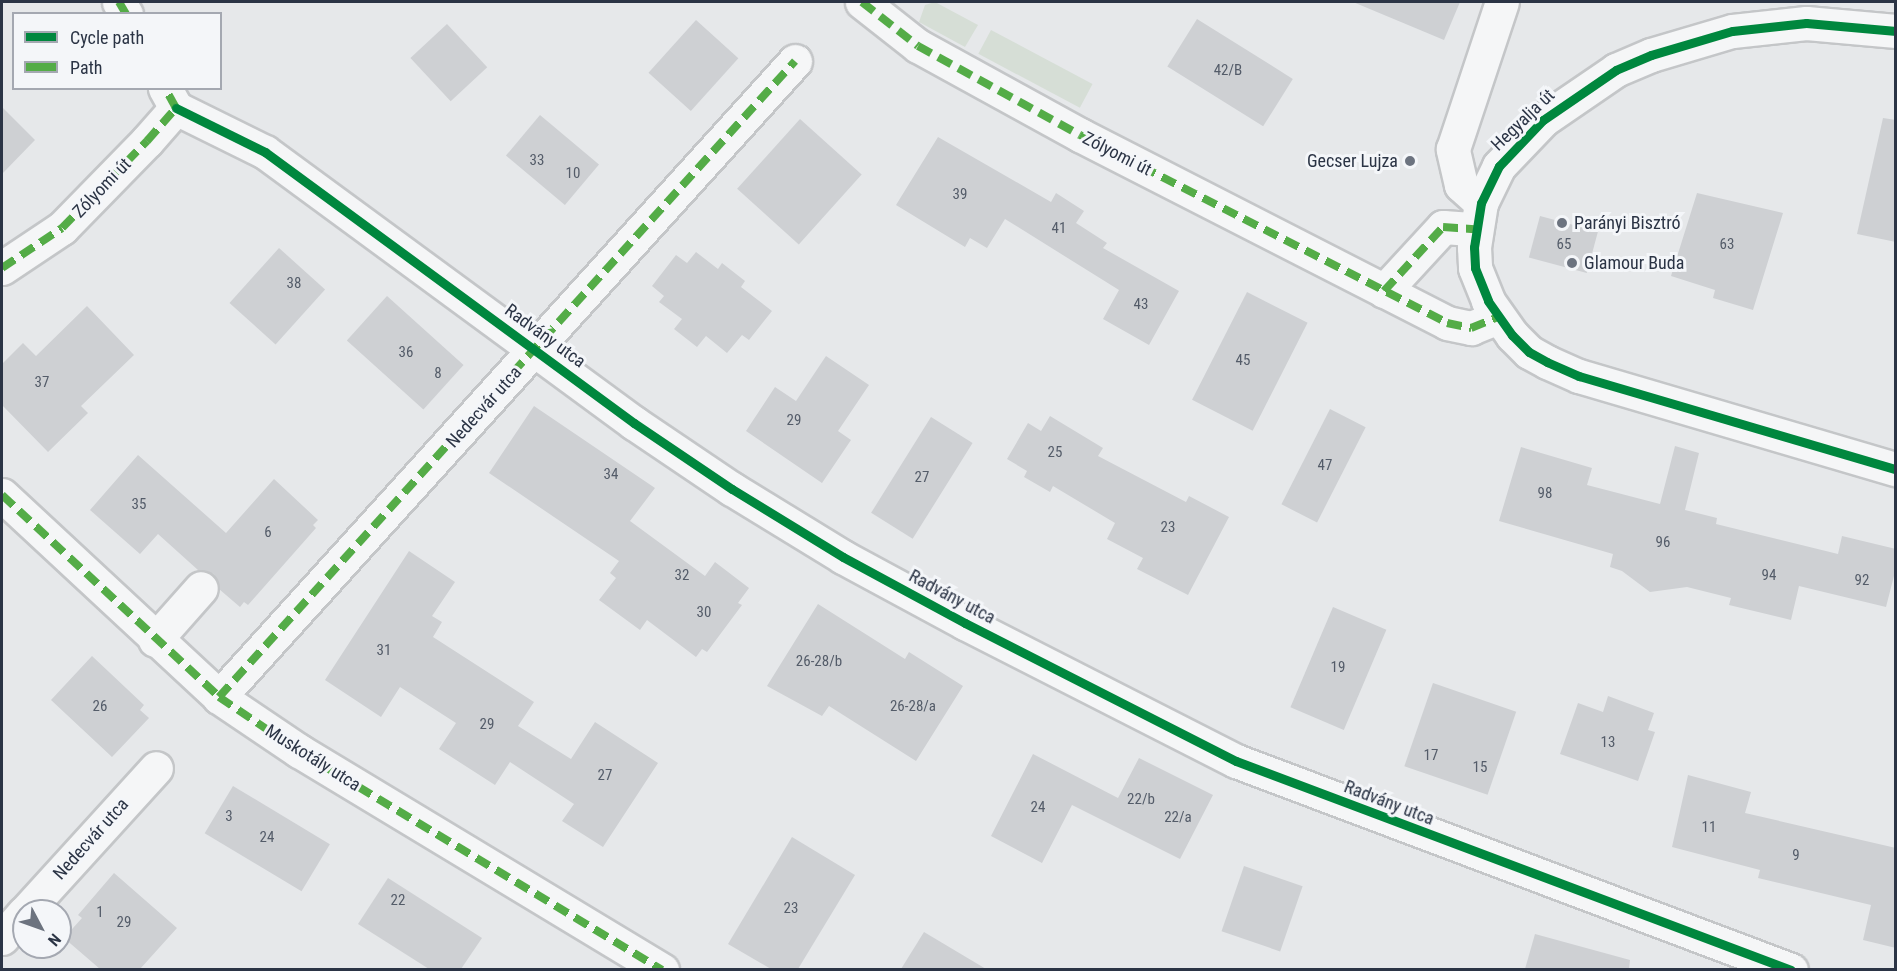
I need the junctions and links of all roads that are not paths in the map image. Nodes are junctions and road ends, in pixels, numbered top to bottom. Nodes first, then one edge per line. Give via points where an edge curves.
1 (862, 2) edge
2 (1502, 2) edge
3 (1896, 31) edge
4 (795, 61) dead end
5 (170, 98) edge
6 (1478, 216) junction
7 (2, 268) edge
8 (1384, 291) junction
9 (1498, 316) junction
10 (537, 350) junction
11 (1896, 469) edge
12 (2, 495) edge
13 (201, 588) dead end
14 (155, 640) junction
15 (219, 697) junction
16 (156, 768) dead end
17 (37, 899) edge
18 (12, 927) edge
19 (2, 938) edge
20 (662, 969) edge
21 (1791, 969) edge

1 - 8 street, Zólyomi út via 895,31 939,58
2 - 6 street via 1453,149 1461,185
3 - 6 street, Hegyalja út via 1806,23 1768,26 1732,31 1650,55 1592,84 1543,120 1499,166
4 - 10 street, Nedecvár utca
5 - 7 street, Zólyomi út via 104,188 62,228
5 - 10 street, Radvány utca via 265,152
6 - 8 street via 1443,227
6 - 9 street, Hegyalja út via 1475,268
8 - 9 street, Zólyomi út via 1447,323 1471,328
9 - 11 street, Hegyalja út via 1529,352 1580,376
10 - 15 street, Nedecvár utca
10 - 21 street, Radvány utca via 732,489 843,557 1236,761
12 - 14 street, Muskotály utca
13 - 14 street
14 - 15 street, Muskotály utca
15 - 20 street, Muskotály utca via 298,751
16 - 17 street, Nedecvár utca
18 - 19 street, Nedecvár utca

